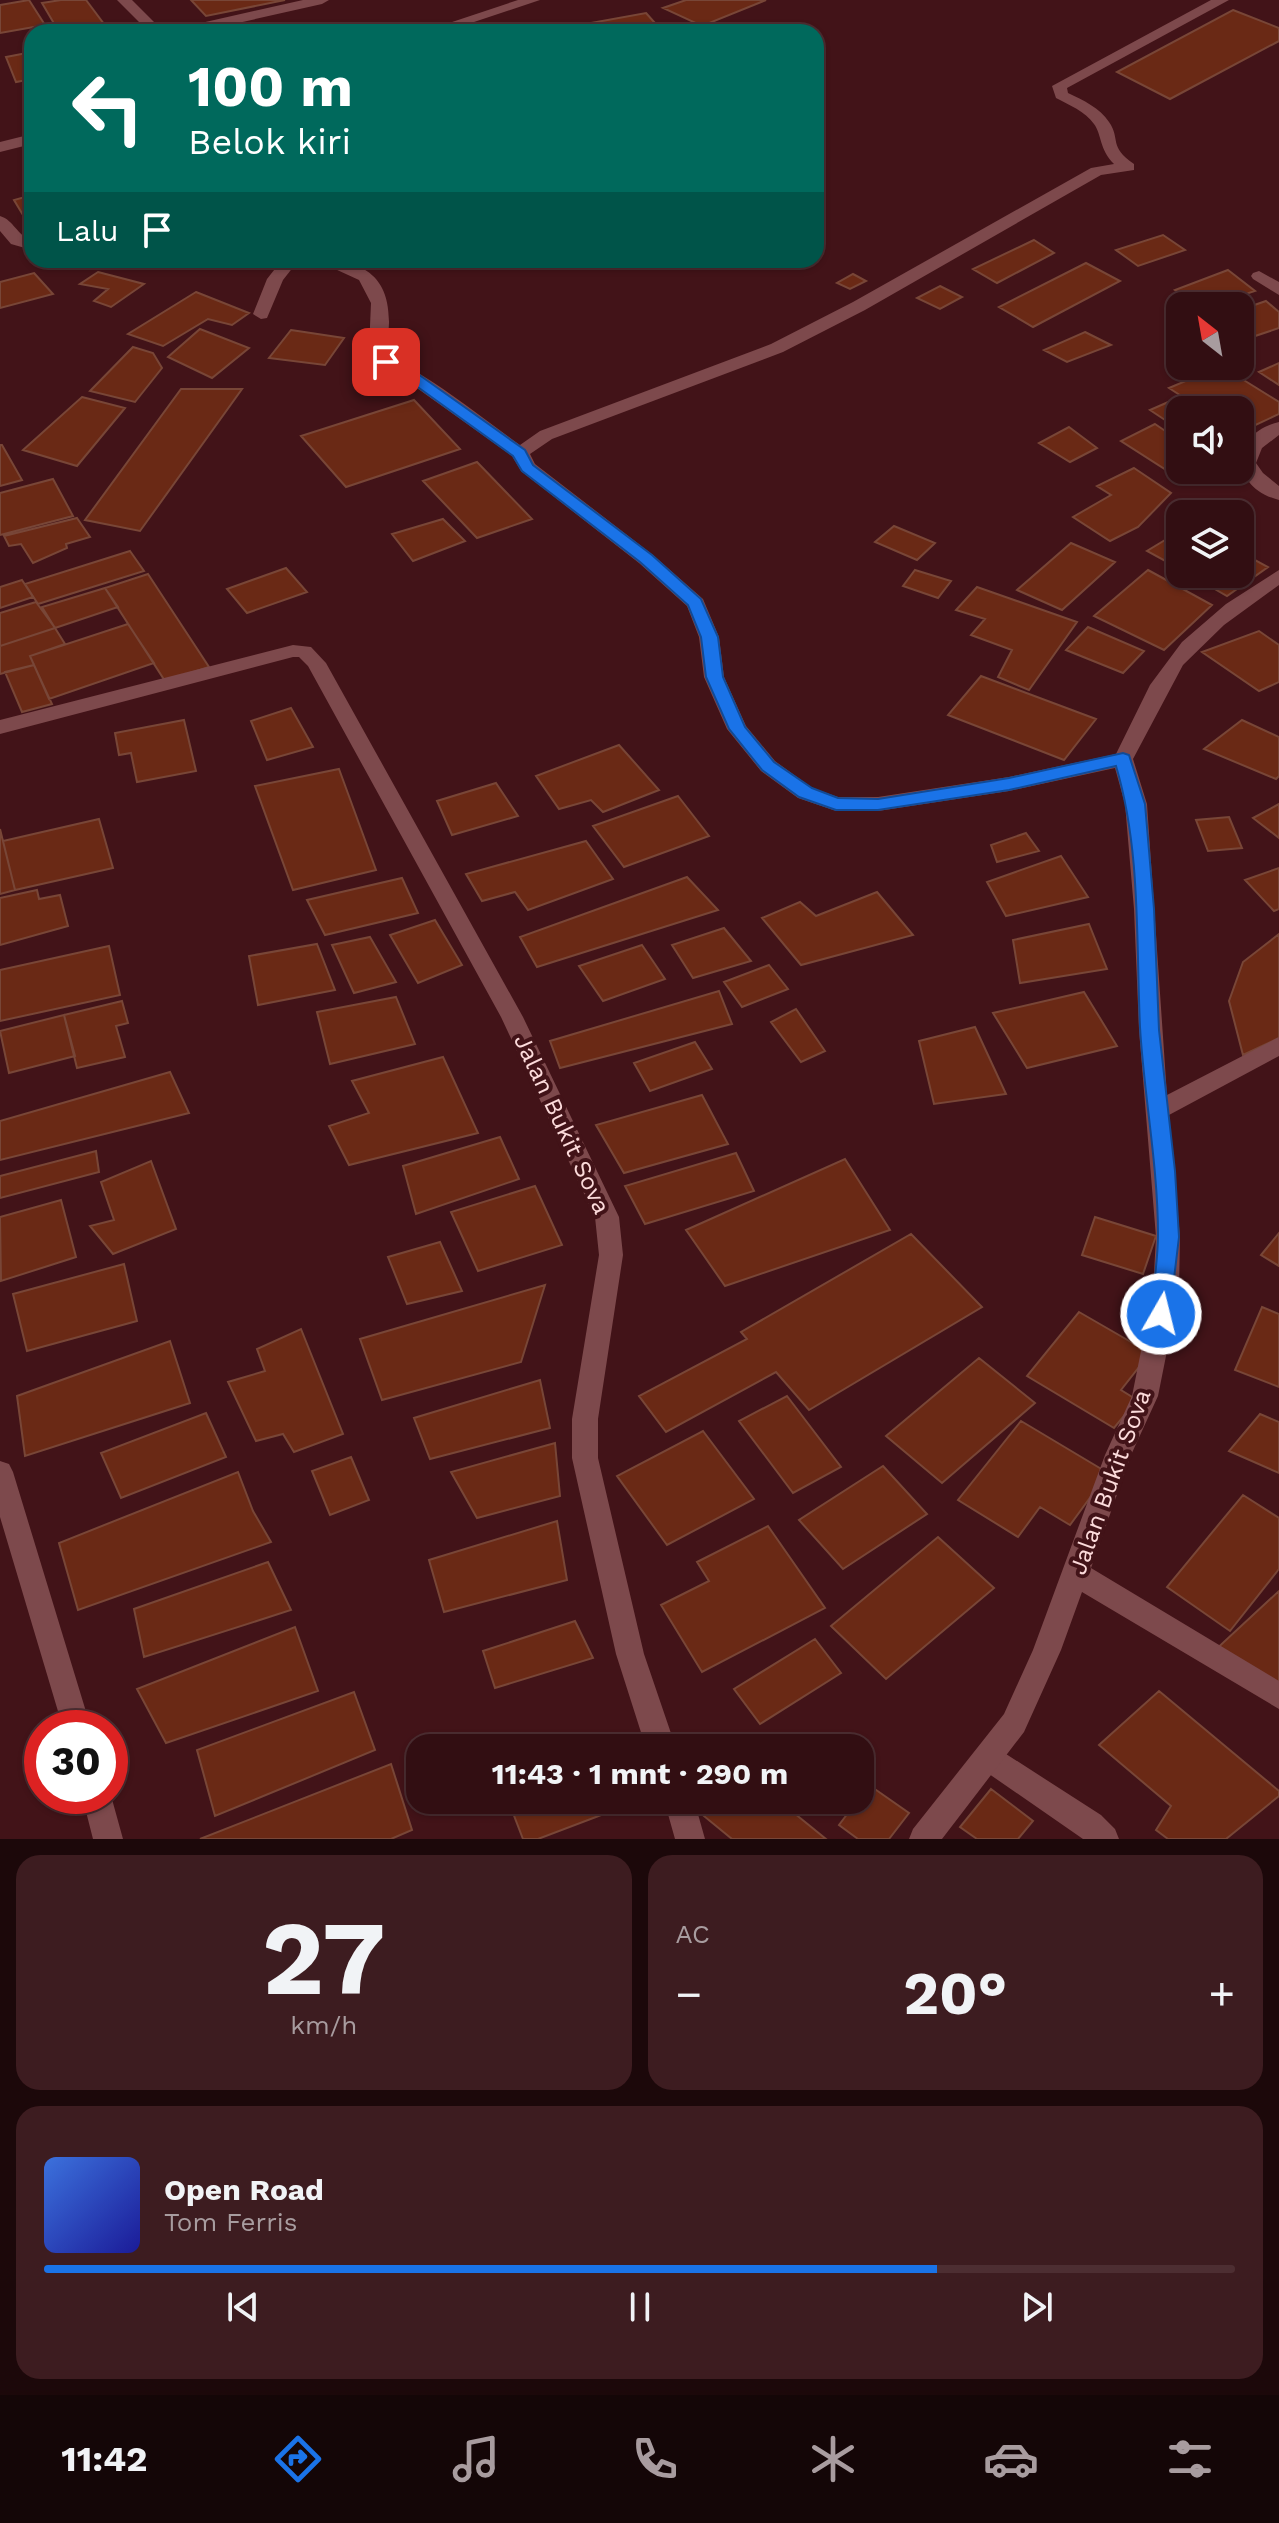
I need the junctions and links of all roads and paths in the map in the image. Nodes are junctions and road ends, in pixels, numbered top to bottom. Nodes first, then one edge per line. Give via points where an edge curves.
1 (124, 0) edge
2 (322, 0) edge
3 (533, 0) edge
4 (1222, 0) edge
5 (149, 24) edge
6 (215, 24) edge
7 (455, 24) edge
8 (24, 141) edge
9 (0, 147) edge
10 (0, 221) edge
11 (24, 246) edge
12 (280, 268) edge
13 (345, 268) edge
14 (1259, 276) dead end
15 (1279, 290) edge
16 (261, 314) dead end
17 (1279, 427) edge
18 (520, 453) junction
19 (1279, 494) edge
20 (1279, 576) edge
21 (0, 727) edge
22 (1123, 759) junction
23 (1279, 1046) edge
24 (1157, 1111) junction
25 (0, 1472) edge
26 (1076, 1574) junction
27 (1279, 1696) edge
28 (72, 1710) edge
29 (656, 1734) edge
30 (989, 1757) junction
31 (102, 1814) edge
32 (683, 1814) edge
33 (108, 1839) edge
34 (690, 1839) edge
35 (924, 1839) edge
36 (1104, 1839) edge

1 - 5 street
2 - 6 street
3 - 7 street
4 - 18 street via 1059,86 1061,95 1104,125 1106,141 1129,167 1097,171 777,348 546,435
8 - 9 street
10 - 11 street
12 - 16 street
13 - 18 street via 374,283 382,316 378,349 386,362
14 - 15 street
17 - 19 street via 1254,445 1247,463
18 - 22 street via 527,467 696,603 709,637 714,677 737,729 768,766 805,793 836,804 878,804
20 - 22 street via 1176,660
21 - 29 street, Jalan Bukit Sova via 293,651 307,653 316,663 512,1017 607,1217 611,1255 585,1419 585,1458 630,1654
22 - 24 street, Jalan Bukit Sova via 1136,804
23 - 24 street
24 - 26 street, Jalan Bukit Sova via 1168,1237 1166,1291 1145,1396
25 - 28 street
26 - 27 street
26 - 30 street, Jalan Bukit Sova via 1014,1723
30 - 35 street, Jalan Bukit Sova
30 - 36 street
31 - 33 street
32 - 34 street

